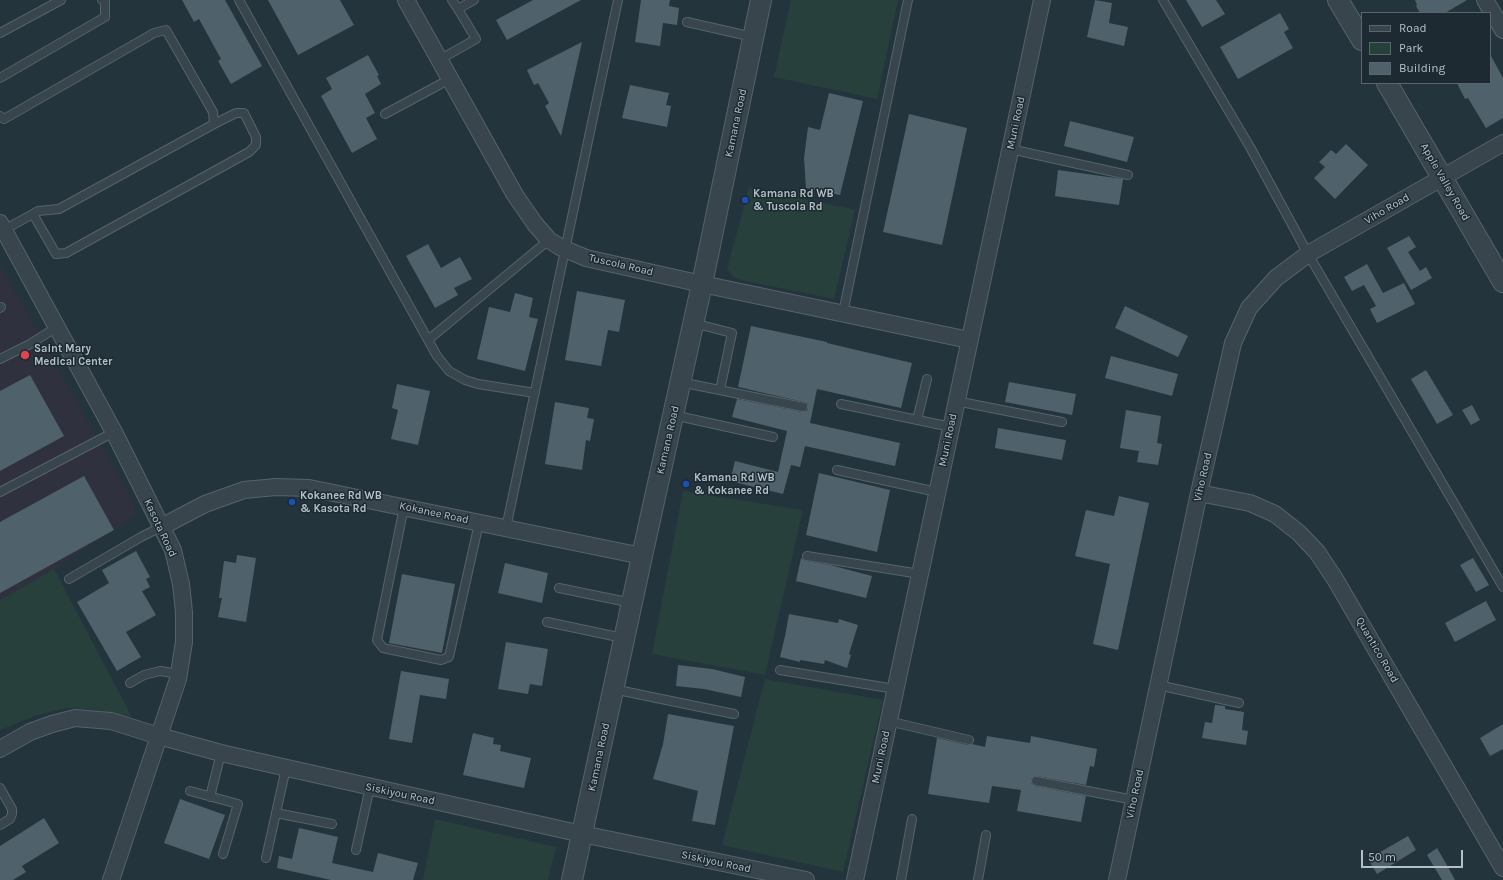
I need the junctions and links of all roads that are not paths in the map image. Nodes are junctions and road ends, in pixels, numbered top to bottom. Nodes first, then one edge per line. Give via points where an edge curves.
1 (61, 0) edge
2 (102, 0) edge
3 (239, 0) edge
4 (406, 0) edge
5 (452, 0) edge
6 (474, 0) edge
7 (618, 0) edge
8 (761, 0) edge
9 (908, 0) edge
10 (1042, 0) edge
11 (1163, 0) edge
12 (1338, 0) edge
13 (1486, 0) edge
14 (458, 9) junction
15 (687, 22) dead end
16 (1503, 30) edge
17 (0, 33) edge
18 (754, 38) junction
19 (1361, 38) edge
20 (439, 60) junction
21 (0, 78) edge
22 (450, 79) junction
23 (1388, 84) edge
24 (385, 114) dead end
25 (0, 116) edge
26 (214, 124) junction
27 (1503, 143) edge
28 (1010, 149) junction
29 (1128, 175) dead end
30 (1443, 178) junction
31 (33, 214) junction
32 (2, 227) edge
33 (549, 240) junction
34 (566, 250) junction
35 (1308, 254) junction
36 (1503, 282) edge
37 (702, 284) junction
38 (843, 313) junction
39 (693, 324) junction
40 (57, 327) junction
41 (428, 340) junction
42 (969, 340) junction
43 (0, 359) edge
44 (927, 379) dead end
45 (680, 382) junction
46 (720, 390) junction
47 (535, 393) junction
48 (956, 400) junction
49 (841, 404) dead end
50 (803, 407) dead end
51 (673, 415) junction
52 (917, 420) junction
53 (1062, 422) dead end
54 (951, 427) junction
55 (114, 432) junction
56 (773, 437) dead end
57 (837, 470) dead end
58 (0, 492) edge
59 (937, 492) junction
60 (1199, 493) junction
61 (404, 507) junction
62 (479, 523) junction
63 (161, 527) junction
64 (506, 528) junction
65 (642, 556) junction
66 (807, 556) dead end
67 (920, 574) junction
68 (69, 579) dead end
69 (1503, 587) edge
70 (559, 588) dead end
71 (632, 603) junction
72 (547, 622) dead end
73 (624, 638) junction
74 (780, 670) dead end
75 (179, 674) junction
76 (130, 683) dead end
77 (1158, 685) junction
78 (614, 689) junction
79 (895, 689) junction
80 (1239, 703) dead end
81 (734, 714) dead end
82 (888, 721) junction
83 (159, 736) junction
84 (969, 740) dead end
85 (0, 749) edge
86 (220, 753) junction
87 (286, 768) junction
88 (1036, 781) dead end
89 (370, 787) junction
90 (0, 788) edge
91 (190, 791) dead end
92 (210, 797) junction
93 (1134, 800) junction
94 (276, 813) junction
95 (912, 819) dead end
96 (332, 824) dead end
97 (0, 825) edge
98 (582, 834) junction
99 (986, 835) dead end
100 (356, 850) dead end
101 (223, 854) dead end
102 (266, 858) dead end
103 (1503, 868) edge
104 (111, 880) edge
105 (572, 880) edge
106 (806, 880) edge
107 (855, 880) edge
108 (901, 880) edge
109 (978, 880) edge
110 (1117, 880) edge

1 - 17 lane
2 - 21 lane via 105,1 105,17
3 - 41 lane
4 - 20 street, Tuscola Road
5 - 14 lane
6 - 14 lane
7 - 34 lane
8 - 18 street, Kamana Road
9 - 38 lane
10 - 28 street, Muni Road
11 - 35 lane via 1250,147
12 - 19 street
13 - 16 street
14 - 20 lane via 476,39
15 - 18 lane
18 - 37 street, Kamana Road
20 - 22 street, Tuscola Road
22 - 24 lane
22 - 33 street, Tuscola Road via 515,195
23 - 30 street, Apple Valley Road
25 - 26 lane via 4,119 154,33 166,30 213,112
26 - 31 lane via 59,209 38,211
26 - 31 lane via 236,113 244,113 256,137 256,145 249,152 66,253 56,254
27 - 30 street, Viho Road
28 - 29 lane
28 - 42 street, Muni Road
30 - 35 street, Viho Road
30 - 36 street, Apple Valley Road
31 - 32 lane
32 - 40 street, Kasota Road
33 - 34 street, Tuscola Road
33 - 41 lane
34 - 37 street, Tuscola Road via 586,258
34 - 47 lane
35 - 60 street, Viho Road via 1276,278 1249,308 1233,343
35 - 69 lane
37 - 38 street, Tuscola Road
37 - 39 street, Kamana Road
38 - 42 street, Tuscola Road
39 - 45 street, Kamana Road
39 - 46 lane via 732,332
40 - 43 lane
40 - 55 street, Kasota Road
41 - 47 lane via 437,356 455,375 478,384
42 - 48 street, Muni Road
44 - 52 lane
45 - 46 lane
45 - 51 street, Kamana Road
46 - 50 lane
47 - 64 lane
48 - 53 lane
48 - 54 street, Muni Road
49 - 52 lane
51 - 56 lane
51 - 65 street, Kamana Road
52 - 54 lane
54 - 59 street, Muni Road
55 - 58 lane
55 - 63 street, Kasota Road
57 - 59 lane
59 - 67 street, Muni Road
60 - 77 street, Viho Road
60 - 103 street, Quantico Road via 1250,503 1275,514 1300,533 1317,552 1336,579
61 - 62 street, Kokanee Road
61 - 62 lane via 377,640 383,648 441,660 449,657
61 - 63 street, Kokanee Road via 309,488 276,487 244,490 205,504
62 - 64 street, Kokanee Road
63 - 68 lane
63 - 75 street, Kasota Road via 173,550 181,584 184,642
64 - 65 street, Kokanee Road
65 - 71 street, Kamana Road
66 - 67 lane
67 - 79 street, Muni Road
70 - 71 lane
71 - 73 street, Kamana Road
72 - 73 lane
73 - 78 street, Kamana Road
74 - 79 lane
75 - 76 lane via 160,671 144,675
75 - 83 street, Kasota Road
77 - 80 lane
77 - 93 street, Viho Road
78 - 81 lane
78 - 98 street, Kamana Road
79 - 82 street, Muni Road
82 - 84 lane
82 - 107 street, Muni Road
83 - 85 street, Siskiyou Road via 111,721 75,718 30,732
83 - 86 street, Siskiyou Road
83 - 104 street, Kasota Road
86 - 87 street, Siskiyou Road
86 - 92 lane
87 - 89 street, Siskiyou Road
87 - 94 lane
88 - 93 lane
89 - 98 street, Siskiyou Road
89 - 100 lane
90 - 97 lane via 12,809 12,814 10,819
91 - 92 lane
92 - 101 lane via 238,804
93 - 110 street, Viho Road
94 - 96 lane
94 - 102 lane
95 - 108 lane
98 - 105 street, Kamana Road
98 - 106 street, Siskiyou Road
99 - 109 lane

